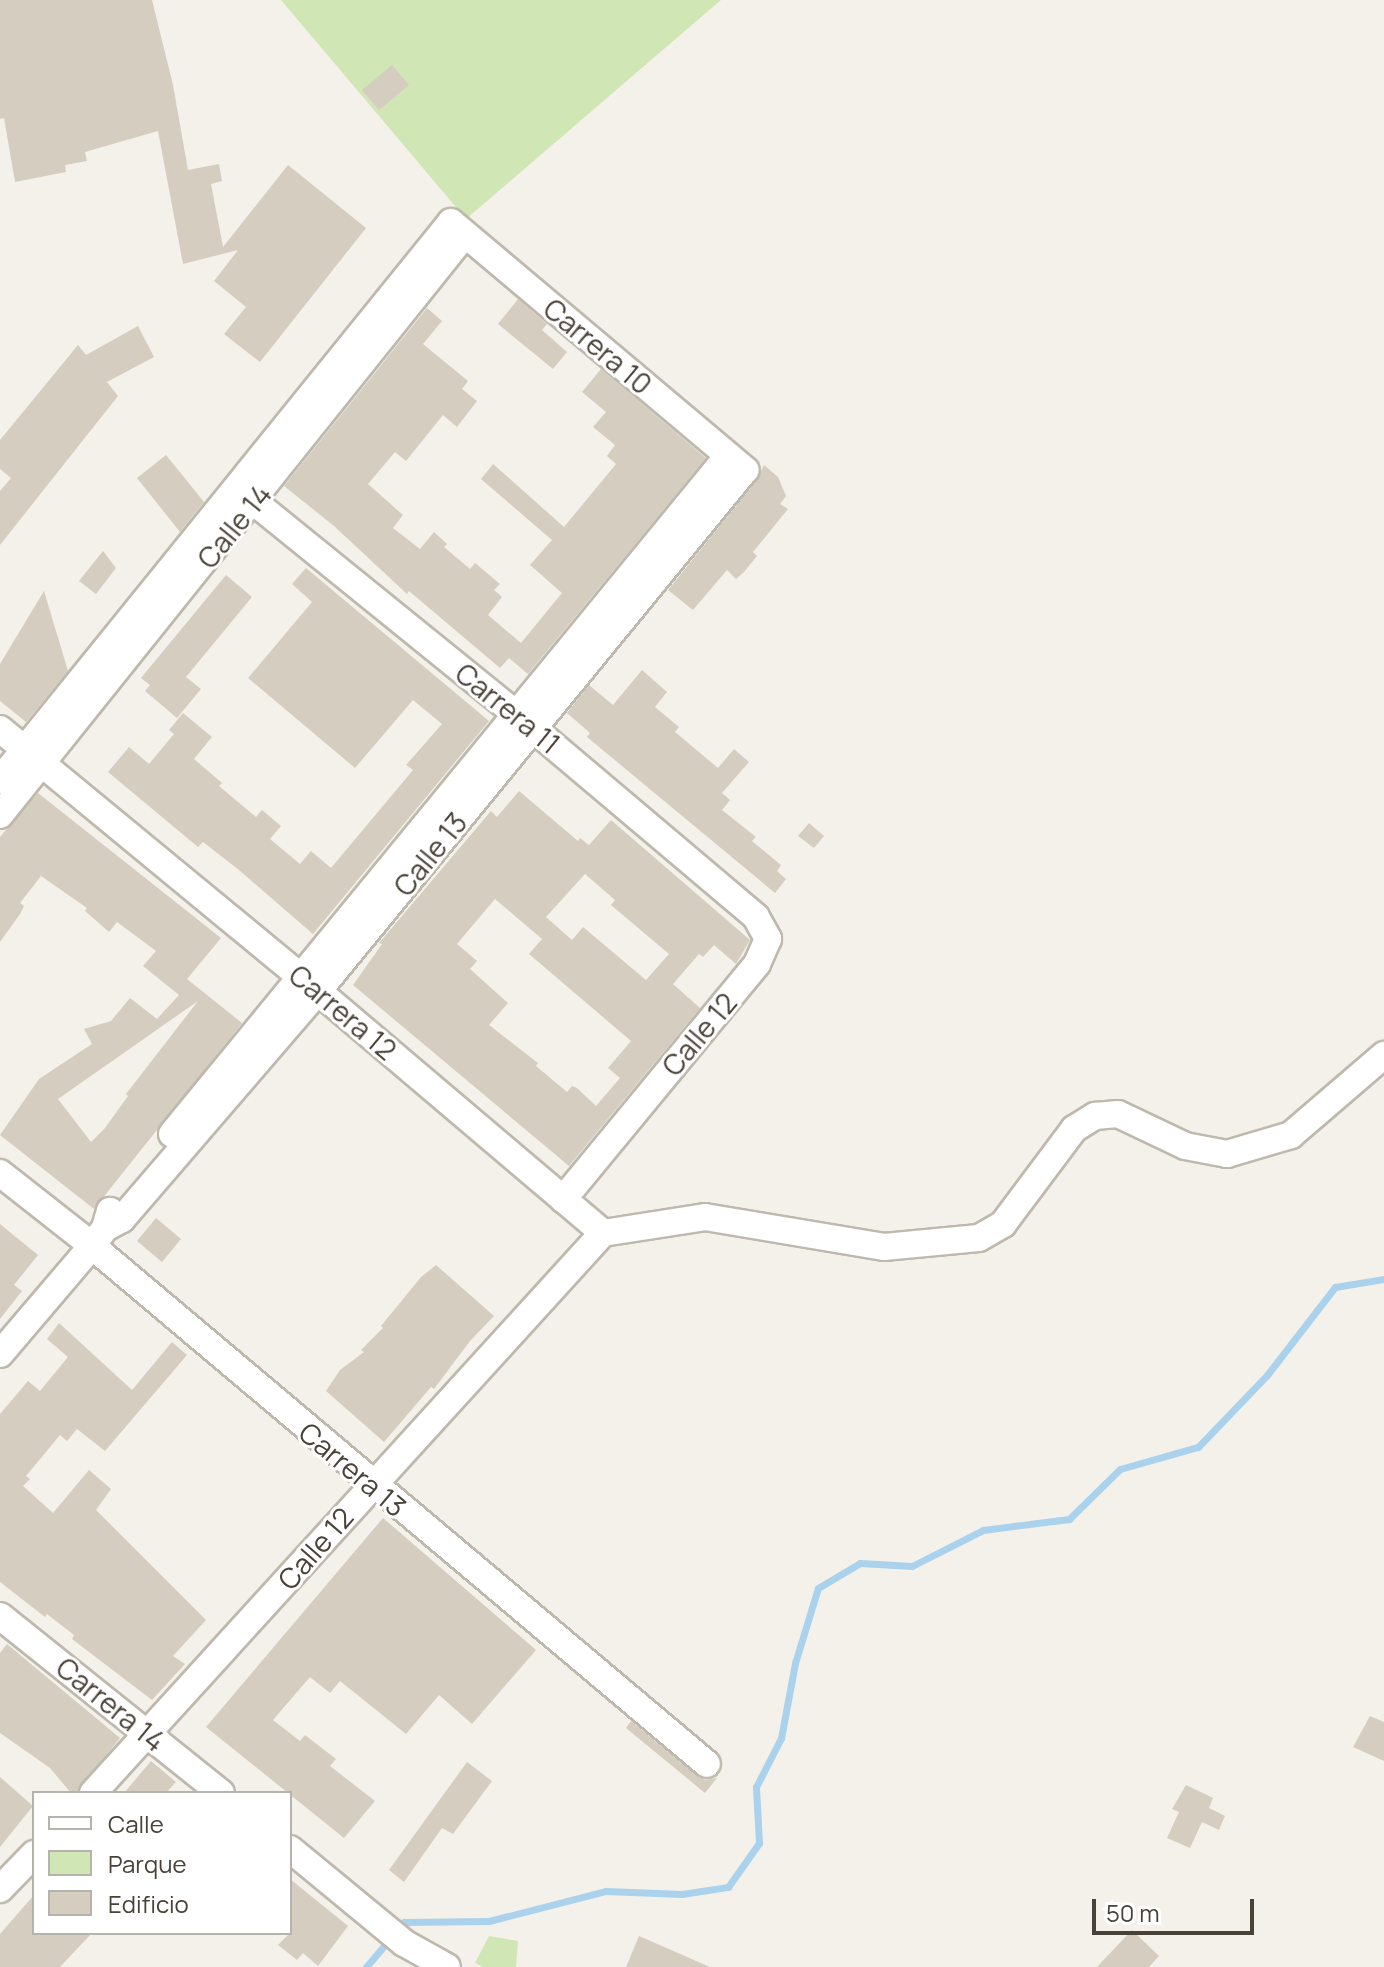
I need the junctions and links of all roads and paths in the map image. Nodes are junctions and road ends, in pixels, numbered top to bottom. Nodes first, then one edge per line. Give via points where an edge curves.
1 (458, 228) joint
2 (736, 463) joint
3 (245, 495) junction
4 (524, 721) junction
5 (0, 729) edge
6 (34, 756) junction
7 (0, 780) edge
8 (0, 815) edge
9 (768, 939) joint
10 (310, 984) junction
11 (1384, 1055) edge
12 (0, 1173) edge
13 (563, 1199) junction
14 (603, 1233) junction
15 (98, 1237) junction
16 (0, 1354) edge
17 (371, 1484) junction
18 (0, 1616) edge
19 (150, 1735) junction
20 (707, 1764) dead end
21 (95, 1791) edge
22 (219, 1791) edge
23 (292, 1851) edge
24 (32, 1856) edge
25 (0, 1889) edge
26 (447, 1967) edge

1 - 2 street, Carrera 10
1 - 3 street, Calle 14
2 - 4 street, Calle 13
3 - 4 street, Carrera 11
3 - 6 street, Calle 14
4 - 9 street, Carrera 11 via 756,917
4 - 10 street, Calle 13
5 - 6 street, Carrera 12
6 - 7 street, Calle 14
6 - 8 street, Calle 14
6 - 10 street, Carrera 12
9 - 13 street, Calle 12 via 757,964
10 - 13 street, Carrera 12
10 - 15 street, Calle 13 via 122,1219
11 - 14 street via 1291,1135 1227,1154 1185,1146 1118,1114 1095,1116 1074,1129 1003,1224 979,1238 884,1247 705,1217
12 - 15 street, Carrera 13
13 - 14 street, Carrera 12
14 - 17 street, Calle 12
15 - 16 street, Calle 13
15 - 17 street, Carrera 13
17 - 19 street, Calle 12
17 - 20 street, Carrera 13
18 - 19 street, Carrera 14
19 - 21 street, Calle 12
19 - 22 street, Carrera 14
23 - 26 street via 404,1943
24 - 25 street

